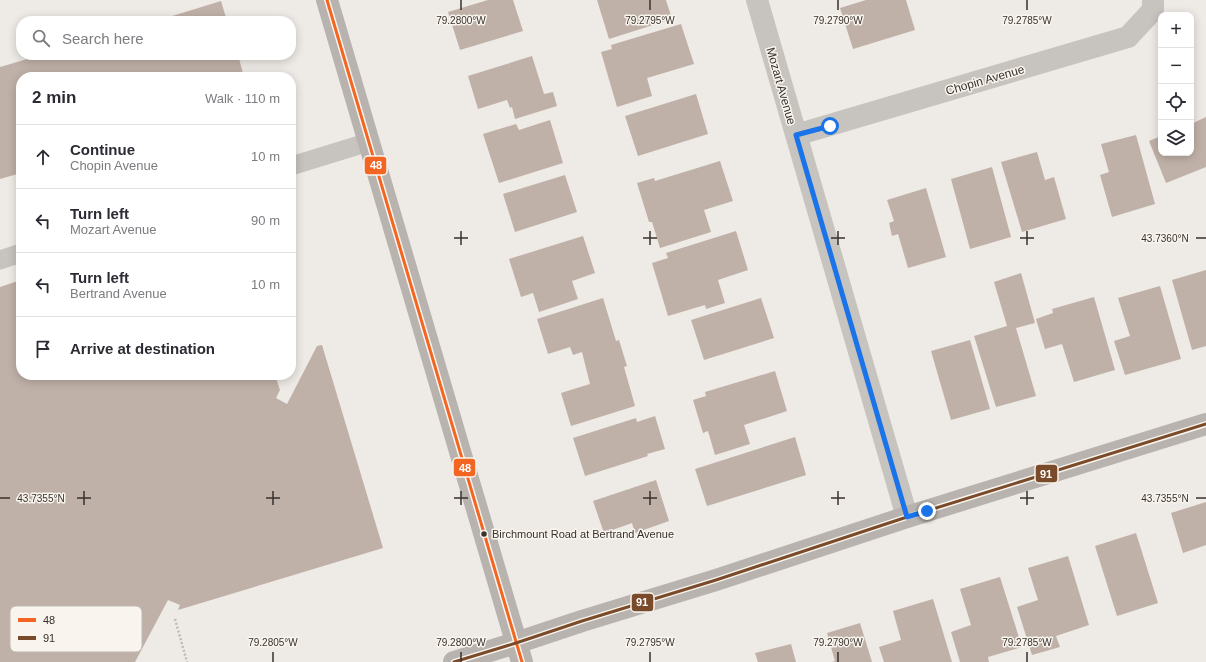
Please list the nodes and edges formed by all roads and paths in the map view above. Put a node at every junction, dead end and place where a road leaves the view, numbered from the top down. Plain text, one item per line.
1 (327, 0) edge
2 (757, 0) edge
3 (1153, 0) edge
4 (796, 135) junction
5 (369, 142) junction
6 (296, 164) edge
7 (16, 255) edge
8 (0, 260) edge
9 (1206, 424) edge
10 (907, 517) junction
11 (174, 619) dead end
12 (519, 652) edge
13 (187, 662) edge
14 (454, 662) edge

1 - 5 street
2 - 4 street, Mozart Avenue
3 - 4 street, Chopin Avenue
4 - 10 street, Mozart Avenue
5 - 6 lane
5 - 12 street
7 - 8 lane
9 - 10 street
10 - 12 street
11 - 13 path
12 - 14 street

